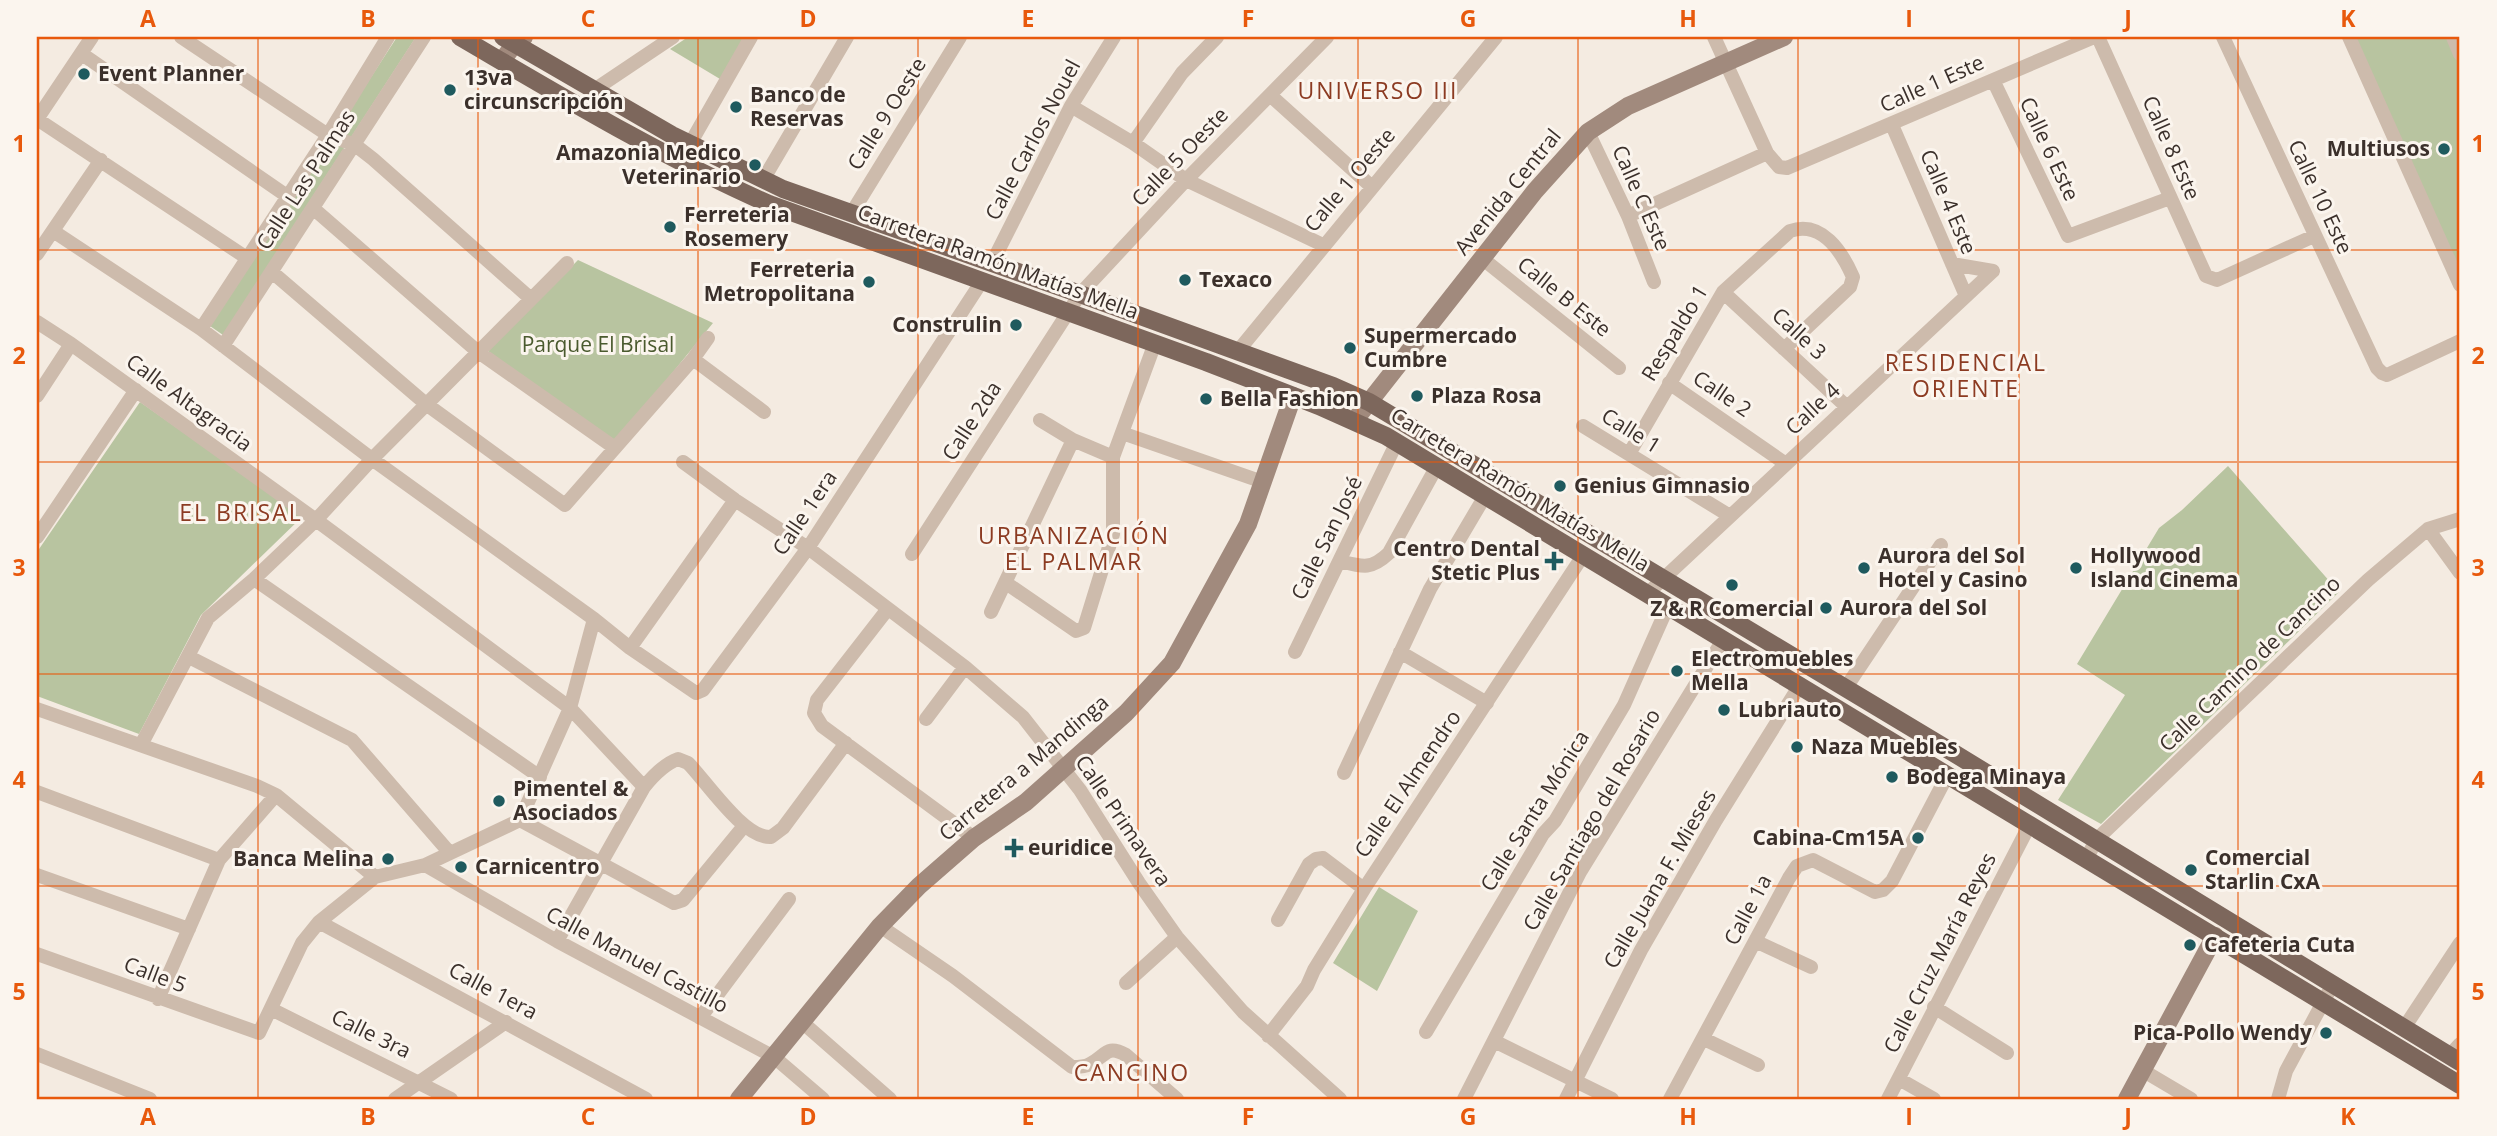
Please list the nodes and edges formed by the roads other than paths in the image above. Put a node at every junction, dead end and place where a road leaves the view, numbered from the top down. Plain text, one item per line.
1 (92, 37) edge
2 (181, 37) edge
3 (388, 37) edge
4 (424, 37) edge
5 (460, 37) edge
6 (673, 37) edge
7 (751, 37) edge
8 (847, 37) edge
9 (960, 37) edge
10 (1114, 37) edge
11 (1217, 37) edge
12 (1327, 37) edge
13 (1496, 37) edge
14 (1714, 37) edge
15 (1784, 37) edge
16 (2096, 37) edge
17 (2223, 37) edge
18 (2349, 37) edge
19 (2453, 37) edge
20 (514, 39) edge
21 (82, 54) junction
22 (2460, 54) edge
23 (502, 61) junction
24 (1726, 63) junction
25 (1993, 80) junction
26 (594, 90) junction
27 (1270, 95) junction
28 (1072, 106) junction
29 (37, 119) edge
30 (1892, 125) junction
31 (1588, 132) junction
32 (328, 135) junction
33 (1133, 143) junction
34 (690, 144) junction
35 (355, 145) junction
36 (1767, 153) junction
37 (102, 160) junction
38 (763, 180) junction
39 (1186, 180) junction
40 (1372, 187) junction
41 (287, 197) junction
42 (2170, 198) junction
43 (314, 209) junction
44 (851, 214) junction
45 (1628, 216) junction
46 (53, 231) junction
47 (2314, 236) junction
48 (1323, 245) junction
49 (37, 254) edge
50 (247, 258) junction
51 (1483, 258) junction
52 (567, 263) dead end
53 (992, 263) junction
54 (1952, 264) junction
55 (272, 272) junction
56 (982, 281) junction
57 (1654, 282) dead end
58 (2460, 285) edge
59 (1723, 292) junction
60 (1080, 293) junction
61 (1966, 296) junction
62 (530, 298) junction
63 (1068, 312) junction
64 (37, 322) edge
65 (201, 330) junction
66 (708, 338) dead end
67 (2460, 341) edge
68 (1155, 343) junction
69 (72, 344) junction
70 (223, 346) junction
71 (1784, 349) junction
72 (477, 351) junction
73 (1238, 351) junction
74 (693, 359) junction
75 (1619, 368) dead end
76 (1668, 383) junction
77 (136, 390) junction
78 (37, 396) edge
79 (1293, 396) junction
80 (1369, 402) junction
81 (426, 404) junction
82 (1847, 407) junction
83 (764, 412) dead end
84 (1040, 420) dead end
85 (1355, 420) junction
86 (1583, 426) dead end
87 (1122, 433) junction
88 (1073, 440) junction
89 (1397, 442) junction
90 (615, 449) junction
91 (1629, 454) junction
92 (1113, 457) junction
93 (372, 459) junction
94 (683, 462) dead end
95 (1786, 464) junction
96 (1437, 466) junction
97 (1263, 482) junction
98 (1485, 496) junction
99 (735, 500) junction
100 (1730, 516) junction
101 (2460, 519) edge
102 (316, 520) junction
103 (2428, 529) junction
104 (37, 537) edge
105 (1941, 545) dead end
106 (808, 548) junction
107 (912, 554) dead end
108 (1584, 554) junction
109 (1340, 561) junction
110 (2460, 573) edge
111 (254, 579) junction
112 (1663, 579) junction
113 (1006, 583) junction
114 (1648, 593) junction
115 (1668, 606) junction
116 (887, 610) junction
117 (991, 612) dead end
118 (594, 619) junction
119 (1723, 640) junction
120 (630, 648) junction
121 (1295, 652) dead end
122 (1399, 652) junction
123 (188, 657) junction
124 (965, 667) junction
125 (1800, 685) junction
126 (1845, 689) junction
127 (1487, 703) junction
128 (570, 708) junction
129 (37, 709) edge
130 (926, 719) dead end
131 (846, 743) junction
132 (141, 745) junction
133 (1064, 768) junction
134 (1344, 773) dead end
135 (1947, 776) junction
136 (540, 778) junction
137 (644, 787) junction
138 (37, 792) edge
139 (276, 795) junction
140 (520, 820) junction
141 (744, 826) junction
142 (2029, 826) junction
143 (974, 838) junction
144 (2096, 840) junction
145 (449, 852) junction
146 (219, 860) junction
147 (2086, 860) junction
148 (600, 864) junction
149 (425, 865) junction
150 (37, 876) edge
151 (375, 877) junction
152 (1364, 889) junction
153 (789, 899) dead end
154 (1278, 919) dead end
155 (320, 922) junction
156 (880, 926) junction
157 (189, 929) junction
158 (2215, 936) junction
159 (1177, 937) junction
160 (556, 941) junction
161 (1755, 941) junction
162 (2460, 943) edge
163 (37, 954) edge
164 (1811, 967) dead end
165 (1126, 983) dead end
166 (2333, 986) junction
167 (158, 999) junction
168 (2323, 1002) junction
169 (1934, 1007) junction
170 (271, 1009) junction
171 (700, 1018) junction
172 (506, 1022) junction
173 (802, 1022) junction
174 (2404, 1028) junction
175 (1426, 1032) dead end
176 (1268, 1036) junction
177 (1704, 1038) junction
178 (1494, 1041) junction
179 (2007, 1053) dead end
180 (37, 1054) edge
181 (2457, 1054) edge
182 (774, 1057) junction
183 (1758, 1065) dead end
184 (2141, 1070) junction
185 (1899, 1079) junction
186 (1575, 1080) junction
187 (420, 1082) junction
188 (2460, 1085) edge
189 (639, 1098) edge
190 (150, 1099) edge
191 (395, 1099) edge
192 (451, 1099) edge
193 (739, 1099) edge
194 (823, 1099) edge
195 (890, 1099) edge
196 (1177, 1099) edge
197 (1340, 1099) edge
198 (1464, 1099) edge
199 (1566, 1099) edge
200 (1612, 1099) edge
201 (1670, 1099) edge
202 (1888, 1099) edge
203 (1934, 1099) edge
204 (2127, 1099) edge
205 (2191, 1099) edge
206 (2278, 1099) edge

1 - 21 street
2 - 32 street
3 - 32 street, Calle Las Palmas
4 - 35 street, Calle Las Palmas
5 - 23 main road, Carretera Ramón Matías Mella
6 - 26 street
7 - 34 street
8 - 38 street
9 - 44 street, Calle 9 Oeste
10 - 28 street, Calle Carlos Nouel
11 - 33 street
12 - 27 street, Calle 5 Oeste
13 - 40 street, Calle 1 Oeste
14 - 24 street
15 - 24 street, Avenida Central
16 - 25 street, Calle 1 Este
16 - 42 street, Calle 8 Este
17 - 47 street, Calle 10 Este
18 - 58 street
19 - 22 street
20 - 23 street
20 - 26 main road, Carretera Ramón Matías Mella
21 - 29 street
21 - 41 street
23 - 56 main road, Carretera Ramón Matías Mella
24 - 31 street, Avenida Central
24 - 36 street
25 - 30 street, Calle 1 Este
25 - 42 street, Calle 6 Este
26 - 34 main road, Carretera Ramón Matías Mella
27 - 39 street, Calle 5 Oeste
27 - 40 street
28 - 33 street
28 - 53 street, Calle Carlos Nouel
29 - 37 street
30 - 36 street, Calle 1 Este
30 - 54 street, Calle 4 Este
31 - 45 street, Calle C Este
31 - 51 street, Avenida Central
32 - 35 street
32 - 41 street, Calle Las Palmas
33 - 39 street
34 - 38 main road, Carretera Ramón Matías Mella
35 - 43 street, Calle Las Palmas
35 - 62 street
36 - 45 street
37 - 46 street
37 - 50 street
38 - 44 main road, Carretera Ramón Matías Mella
39 - 48 street
39 - 60 street, Calle 5 Oeste
40 - 48 street, Calle 1 Oeste
41 - 50 street, Calle Las Palmas
42 - 47 street, Calle 8 Este
43 - 55 street, Calle Las Palmas
43 - 72 street
44 - 53 main road, Carretera Ramón Matías Mella
45 - 57 street, Calle C Este
46 - 49 street
46 - 65 street
47 - 67 street, Calle 10 Este
48 - 73 street, Calle 1 Oeste
50 - 65 street, Calle Las Palmas
51 - 75 street, Calle B Este
51 - 80 street, Avenida Central
52 - 62 street
53 - 60 main road, Carretera Ramón Matías Mella
54 - 61 street, Calle 4 Este
54 - 61 street, Calle 4
55 - 70 street, Calle Las Palmas
55 - 81 street
56 - 63 main road, Carretera Ramón Matías Mella
56 - 106 street, Calle 1era
59 - 71 street, Calle 3
59 - 71 street, Respaldo 1
59 - 76 street, Respaldo 1
60 - 63 street, Calle 5 Oeste
60 - 73 main road, Carretera Ramón Matías Mella
61 - 82 street, Calle 4
62 - 72 street
63 - 68 main road, Carretera Ramón Matías Mella
63 - 107 street, Calle 2da
64 - 69 street, Calle Altagracia
65 - 70 street
66 - 74 street
68 - 79 main road, Carretera Ramón Matías Mella
68 - 87 street
69 - 77 street, Calle Altagracia
69 - 78 street
70 - 93 street
71 - 82 street, Calle 3
72 - 81 street
72 - 90 street
73 - 80 main road, Carretera Ramón Matías Mella
74 - 83 street
74 - 90 street
76 - 91 street, Respaldo 1
76 - 95 street, Calle 2
77 - 102 street, Calle Altagracia
77 - 104 street
79 - 85 main road, Carretera Ramón Matías Mella
79 - 97 street, Carretera a Mandinga
80 - 85 street, Avenida Central
80 - 112 main road, Carretera Ramón Matías Mella
81 - 90 street
81 - 93 street
82 - 95 street, Calle 4
84 - 88 street
85 - 89 main road, Carretera Ramón Matías Mella
86 - 91 street, Calle 1
87 - 92 street
87 - 97 street
88 - 92 street
88 - 113 street
89 - 96 main road, Carretera Ramón Matías Mella
89 - 109 street, Calle San José
91 - 100 street, Calle 1
92 - 113 street
93 - 102 street
93 - 118 street
94 - 99 street, Calle Primavera
95 - 100 street, Calle 4
96 - 98 main road, Carretera Ramón Matías Mella
96 - 109 street
97 - 133 street, Carretera a Mandinga
98 - 108 main road, Carretera Ramón Matías Mella
98 - 122 street
99 - 106 street, Calle Primavera
99 - 120 street
100 - 112 street, Calle 4
101 - 103 street, Calle Camino de Cancino
102 - 111 street
102 - 128 street, Calle Altagracia
103 - 110 street
103 - 144 street, Calle Camino de Cancino
105 - 126 street
106 - 116 street, Calle Primavera
106 - 120 street, Calle 1era
108 - 114 main road, Carretera Ramón Matías Mella
108 - 127 street, Calle El Almendro
109 - 121 street, Calle San José
111 - 123 street
111 - 136 street
112 - 114 street, Calle 4
112 - 126 main road, Carretera Ramón Matías Mella
113 - 117 street
114 - 115 main road, Carretera Ramón Matías Mella
115 - 119 main road, Carretera Ramón Matías Mella
115 - 175 street, Calle Santa Mónica
116 - 124 street, Calle Primavera
116 - 131 street
118 - 120 street
118 - 128 street
119 - 125 main road, Carretera Ramón Matías Mella
119 - 178 street, Calle Santiago del Rosario
122 - 127 street
122 - 134 street
123 - 132 street
123 - 145 street
124 - 130 street
124 - 133 street, Calle Primavera
125 - 135 main road, Carretera Ramón Matías Mella
125 - 186 street, Calle Juana F. Mieses
126 - 144 main road, Carretera Ramón Matías Mella
127 - 152 street, Calle El Almendro
128 - 136 street
128 - 137 street, Calle Altagracia
129 - 132 street
131 - 141 street
131 - 143 street
132 - 139 street
133 - 143 street, Carretera a Mandinga
133 - 159 street, Calle Primavera
135 - 142 main road, Carretera Ramón Matías Mella
135 - 161 street, Calle 1a
136 - 140 street
137 - 141 street
137 - 148 street
138 - 146 street
139 - 146 street
139 - 151 street
140 - 145 street
140 - 148 street
141 - 148 street
142 - 147 main road, Carretera Ramón Matías Mella
142 - 169 street, Calle Cruz María Reyes
143 - 156 street, Carretera a Mandinga
144 - 147 street, Calle Camino de Cancino
144 - 166 main road, Carretera Ramón Matías Mella
145 - 149 street
146 - 157 street
147 - 158 main road, Carretera Ramón Matías Mella
148 - 160 street
149 - 151 street
149 - 160 street, Calle Manuel Castillo
150 - 157 street
151 - 155 street
152 - 154 street
152 - 176 street, Calle El Almendro
153 - 171 street
155 - 170 street
155 - 172 street, Calle 1era
156 - 173 street, Carretera a Mandinga
156 - 196 street
157 - 167 street
158 - 168 main road, Carretera Ramón Matías Mella
158 - 184 street
159 - 165 street
159 - 176 street, Calle Primavera
160 - 171 street, Calle Manuel Castillo
161 - 164 street
161 - 177 street, Calle 1a
162 - 174 street
163 - 167 street, Calle 5
166 - 168 street
166 - 174 main road, Carretera Ramón Matías Mella
167 - 170 street, Calle 5
168 - 188 main road, Carretera Ramón Matías Mella
168 - 206 street
169 - 179 street
169 - 185 street, Calle Cruz María Reyes
170 - 187 street, Calle 3ra
171 - 182 street, Calle Manuel Castillo
172 - 187 street
172 - 189 street, Calle 1era
173 - 182 street, Carretera a Mandinga
173 - 195 street
174 - 181 main road, Carretera Ramón Matías Mella
176 - 197 street, Calle Primavera
177 - 183 street
177 - 201 street, Calle 1a
178 - 186 street
178 - 198 street, Calle Santiago del Rosario
180 - 190 street
182 - 193 street, Carretera a Mandinga
182 - 194 street, Calle Manuel Castillo
184 - 204 street
184 - 205 street
185 - 202 street, Calle Cruz María Reyes
185 - 203 street
186 - 199 street, Calle Juana F. Mieses
186 - 200 street
187 - 191 street
187 - 192 street, Calle 3ra

